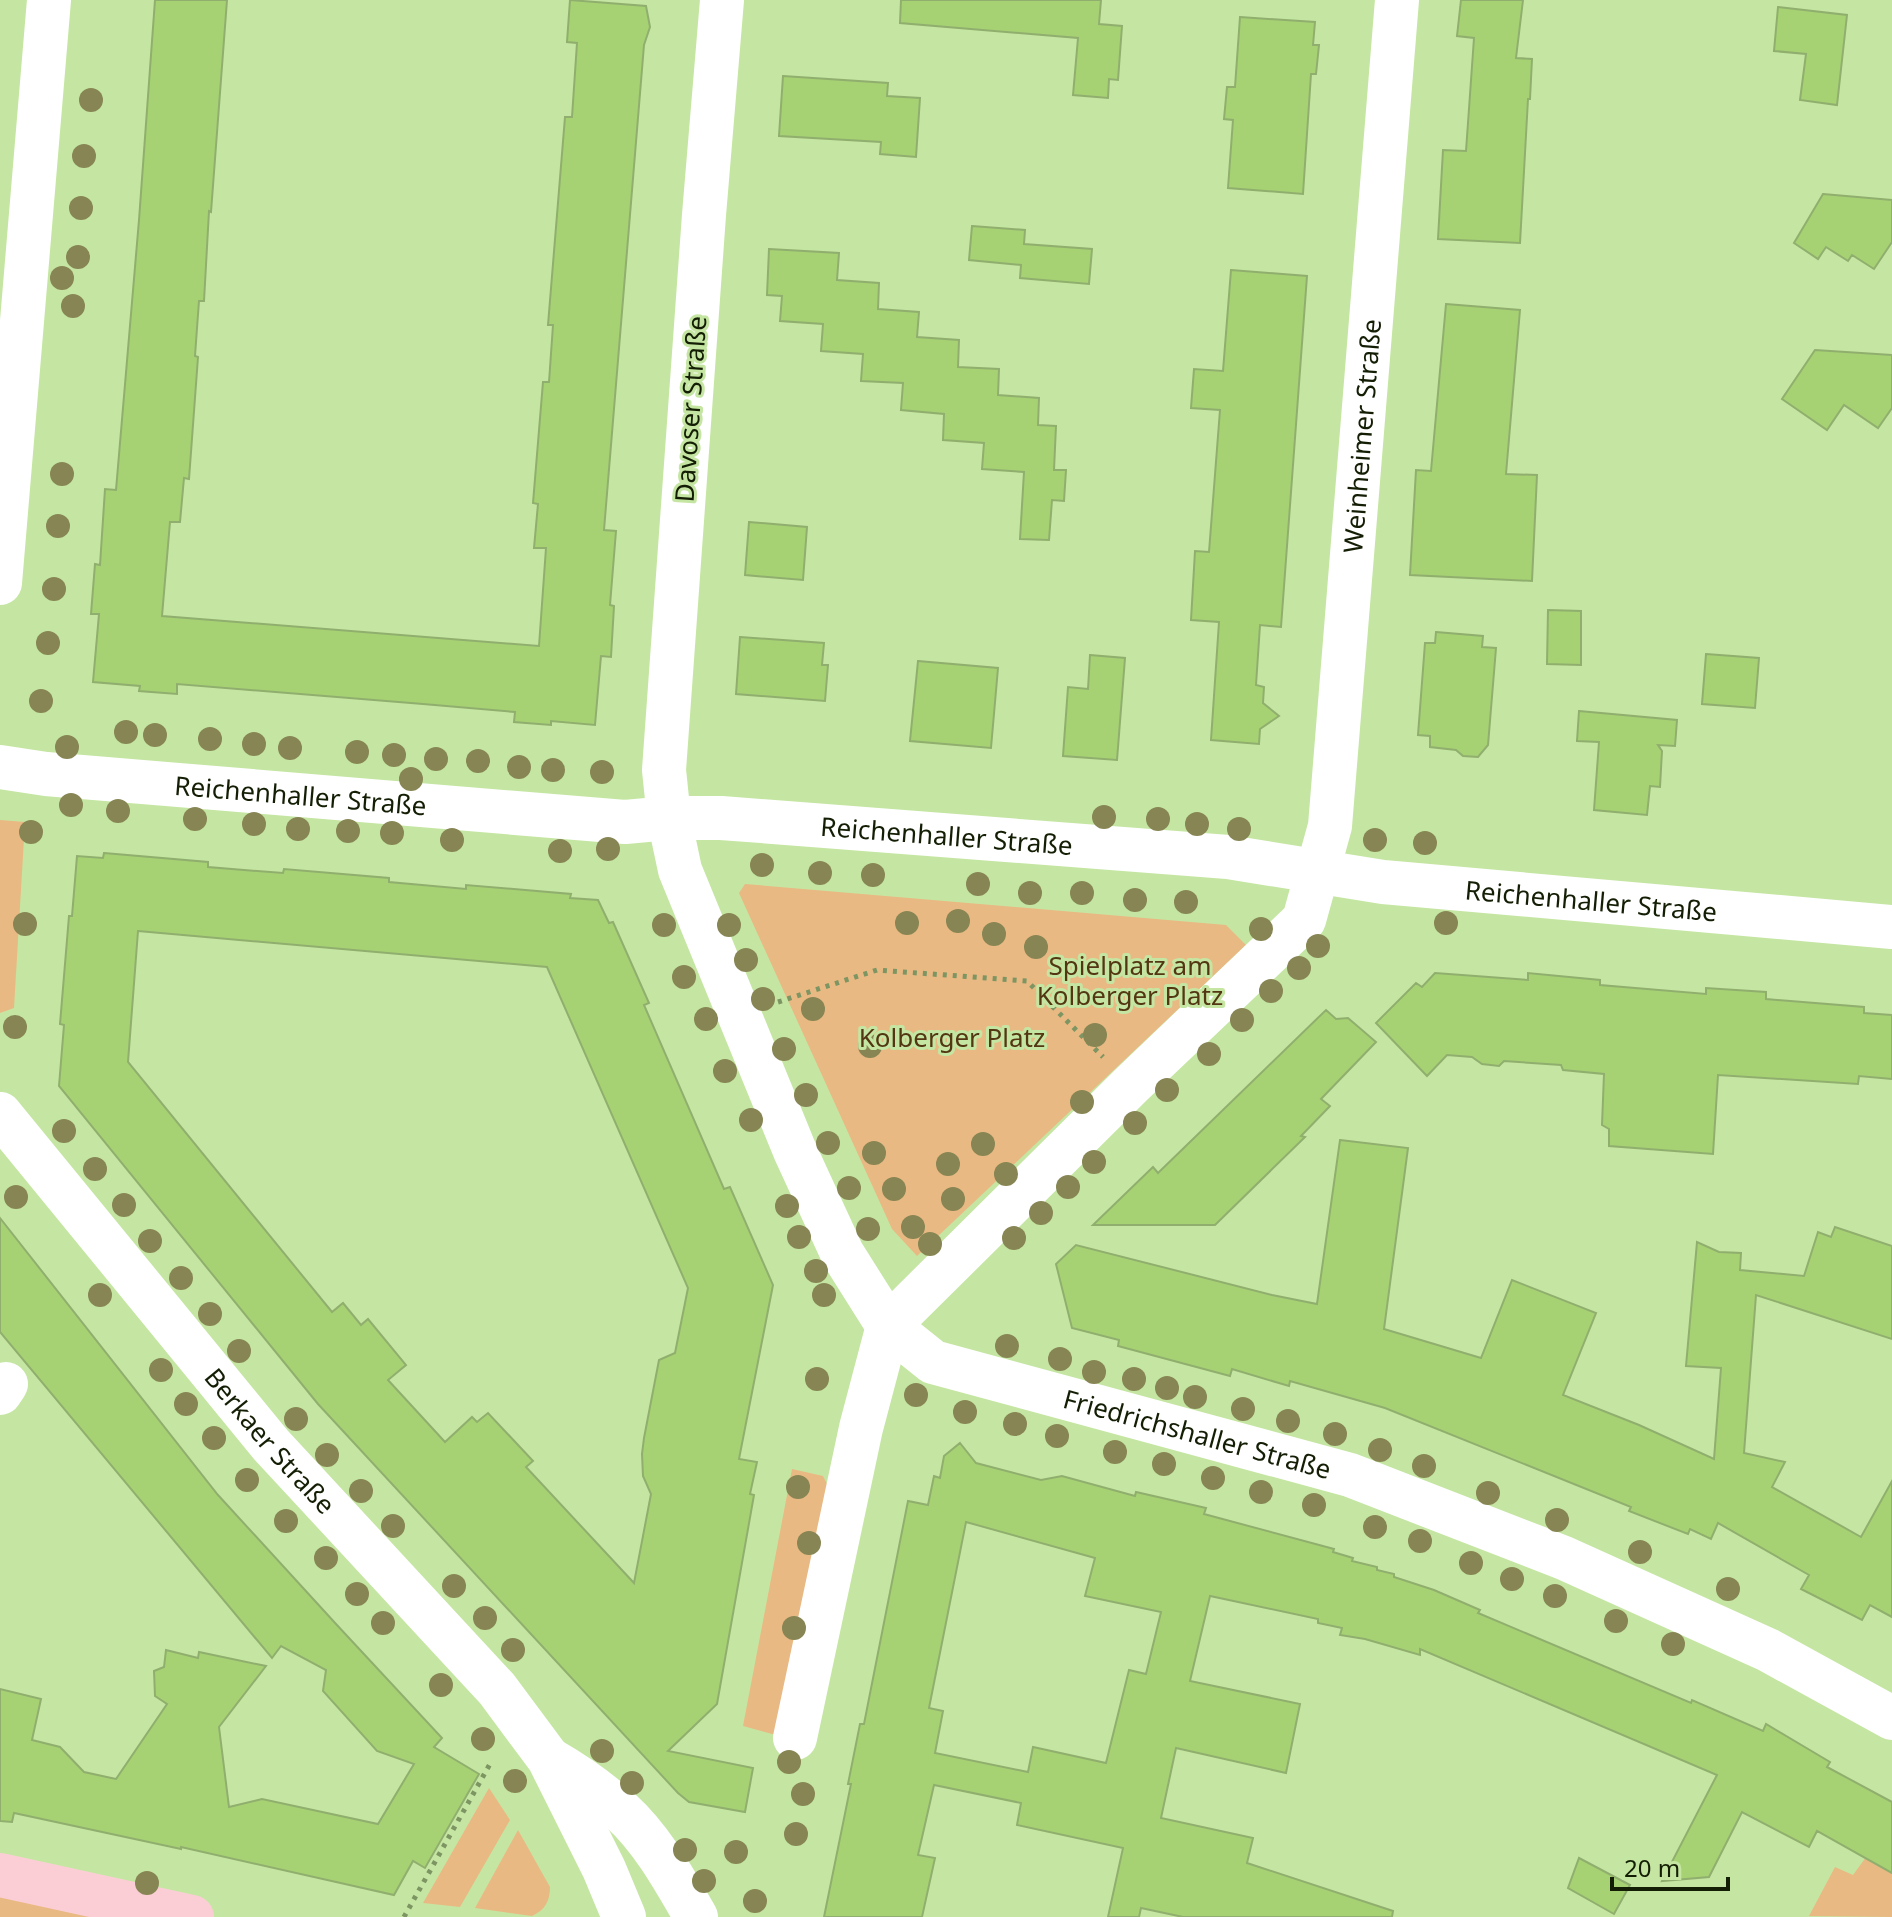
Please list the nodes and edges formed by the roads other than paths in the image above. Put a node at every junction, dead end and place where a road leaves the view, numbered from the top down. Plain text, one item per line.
1 (49, 0) edge
2 (722, 0) edge
3 (1397, 0) edge
4 (0, 572) edge
5 (0, 767) edge
6 (669, 818) junction
7 (1317, 870) junction
8 (1892, 927) edge
9 (0, 1114) edge
10 (888, 1326) junction
11 (1892, 1718) edge
12 (795, 1738) dead end
13 (549, 1759) junction
14 (0, 1875) edge
15 (192, 1917) edge
16 (624, 1917) edge
17 (696, 1917) edge

1 - 4 street
2 - 6 street, Davoser Straße
3 - 7 street, Weinheimer Straße
5 - 6 street, Reichenhaller Straße
6 - 7 street, Reichenhaller Straße
6 - 10 street
7 - 8 street, Reichenhaller Straße
7 - 10 street
9 - 13 street, Berkaer Straße
10 - 11 street, Friedrichshaller Straße
10 - 12 street
13 - 16 street, Berkaer Straße
13 - 17 street, Berkaer Straße
14 - 15 main road

